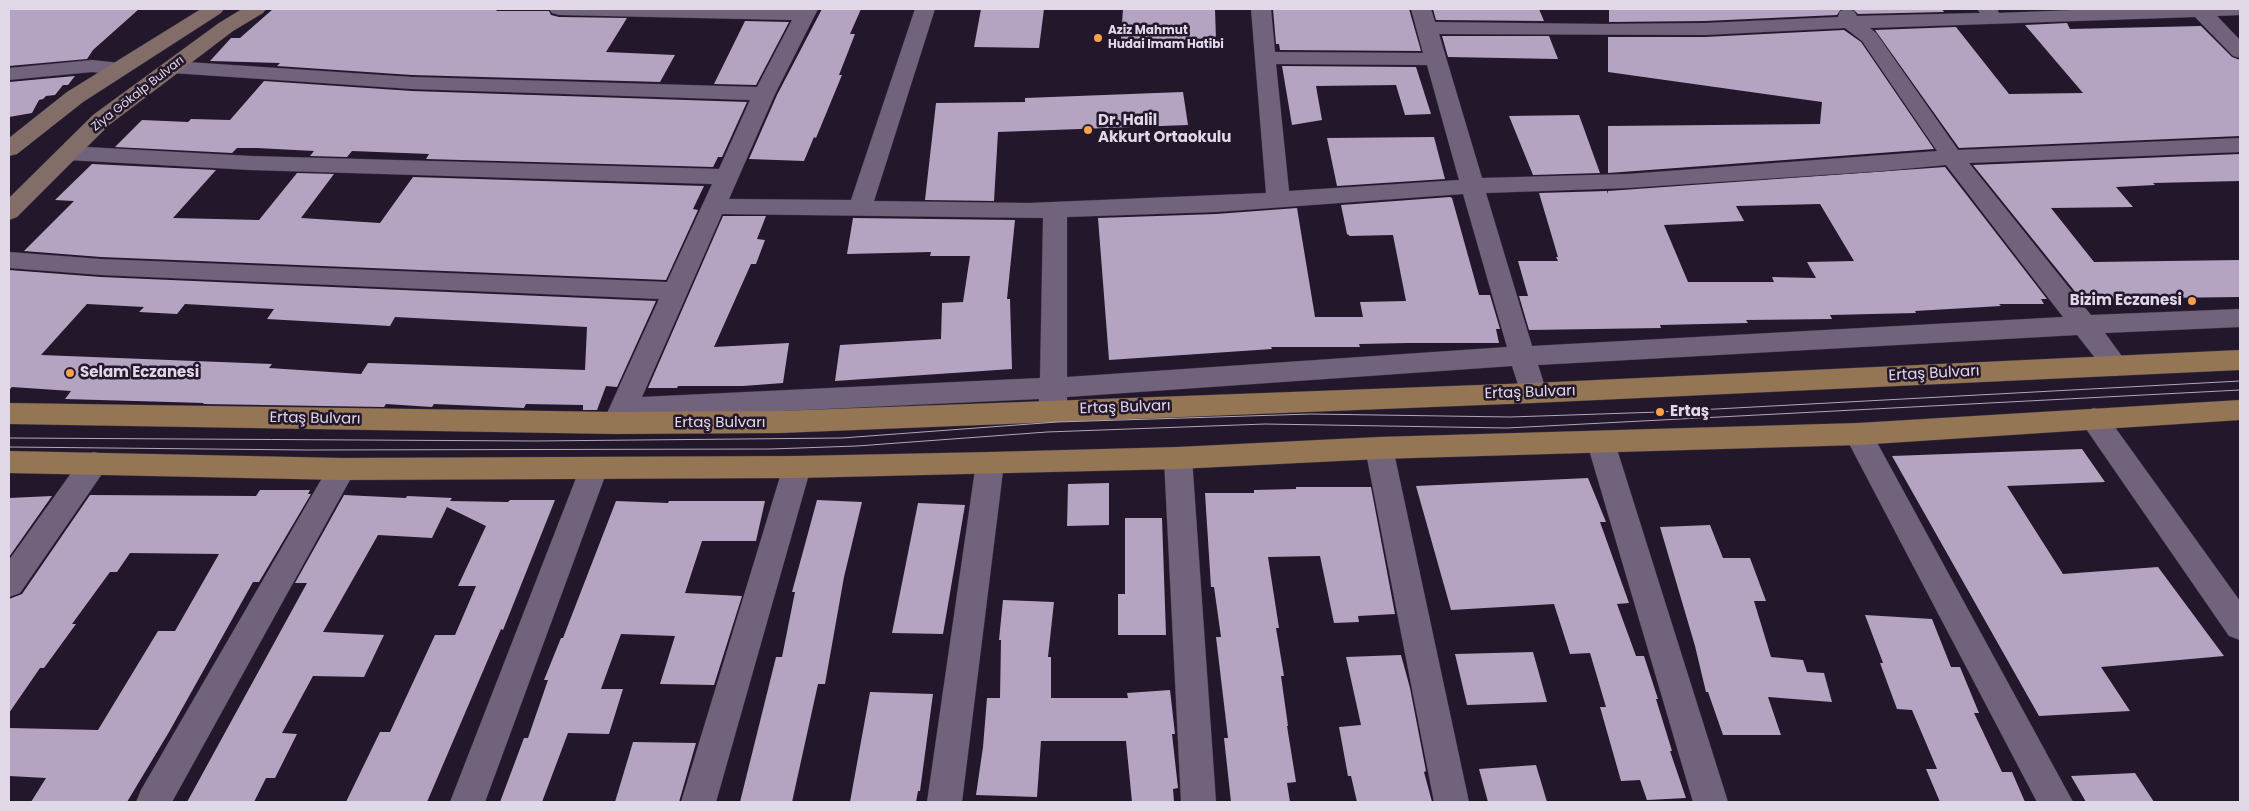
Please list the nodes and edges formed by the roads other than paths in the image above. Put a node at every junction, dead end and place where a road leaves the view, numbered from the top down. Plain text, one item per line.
1 (214, 9) edge
2 (256, 9) edge
3 (560, 9) edge
4 (925, 9) edge
5 (1260, 9) edge
6 (1700, 9) edge
7 (2240, 9) edge
8 (2200, 10) edge
9 (807, 11) edge
10 (1990, 14) edge
11 (1847, 15) edge
12 (1424, 18) edge
13 (1705, 29) junction
14 (2240, 52) edge
15 (1265, 58) junction
16 (1436, 60) junction
17 (172, 67) junction
18 (120, 69) junction
19 (9, 74) edge
20 (764, 94) junction
21 (2240, 146) edge
22 (9, 148) edge
23 (68, 153) junction
24 (1952, 157) junction
25 (727, 177) junction
26 (1473, 186) junction
27 (1278, 200) junction
28 (713, 206) junction
29 (860, 208) junction
30 (1055, 210) junction
31 (9, 212) edge
32 (9, 260) edge
33 (676, 291) junction
34 (2240, 318) edge
35 (2084, 325) junction
36 (1522, 356) junction
37 (2240, 360) edge
38 (2116, 366) junction
39 (1533, 393) junction
40 (1053, 399) junction
41 (2240, 410) edge
42 (9, 414) edge
43 (619, 416) junction
44 (2094, 418) junction
45 (1858, 434) junction
46 (1600, 443) junction
47 (1379, 448) junction
48 (1178, 458) junction
49 (9, 462) edge
50 (94, 463) junction
51 (990, 463) junction
52 (796, 467) junction
53 (594, 468) junction
54 (342, 469) junction
55 (9, 584) edge
56 (2240, 626) edge
57 (153, 802) edge
58 (467, 802) edge
59 (698, 802) edge
60 (944, 802) edge
61 (1199, 802) edge
62 (1452, 802) edge
63 (1711, 802) edge
64 (2056, 802) edge

1 - 18 main road, Ziya Gökalp Bulvarı
2 - 17 main road, Ziya Gökalp Bulvarı
3 - 9 street
4 - 29 street
5 - 15 street
6 - 13 street
7 - 8 street
8 - 10 street
8 - 14 street
9 - 20 street
10 - 11 street
11 - 13 street
11 - 24 street
12 - 13 street
12 - 16 street
15 - 16 street
15 - 27 street
16 - 26 street
17 - 20 street
17 - 23 main road, Ziya Gökalp Bulvarı
18 - 19 street
18 - 22 main road, Ziya Gökalp Bulvarı
20 - 25 street
21 - 24 street
23 - 25 street
23 - 31 main road, Ziya Gökalp Bulvarı
24 - 26 street
24 - 35 street
25 - 28 street
26 - 27 street
26 - 36 street
27 - 30 street
28 - 29 street
28 - 33 street
29 - 30 street
30 - 40 street
32 - 33 street
33 - 43 street
34 - 35 street
35 - 36 street
35 - 38 street
36 - 39 street
36 - 40 street
37 - 38 main road, Ertaş Bulvarı
38 - 39 main road, Ertaş Bulvarı
39 - 40 main road, Ertaş Bulvarı
40 - 43 main road, Ertaş Bulvarı
41 - 44 main road
42 - 43 main road, Ertaş Bulvarı
44 - 45 main road
44 - 56 street
45 - 46 main road
45 - 64 street
46 - 47 main road
46 - 63 street
47 - 48 main road
47 - 62 street
48 - 51 main road
48 - 61 street
49 - 50 main road
50 - 54 main road
50 - 55 street
51 - 52 main road
51 - 60 street
52 - 53 main road
52 - 59 street
53 - 54 main road
53 - 58 street
54 - 57 street

